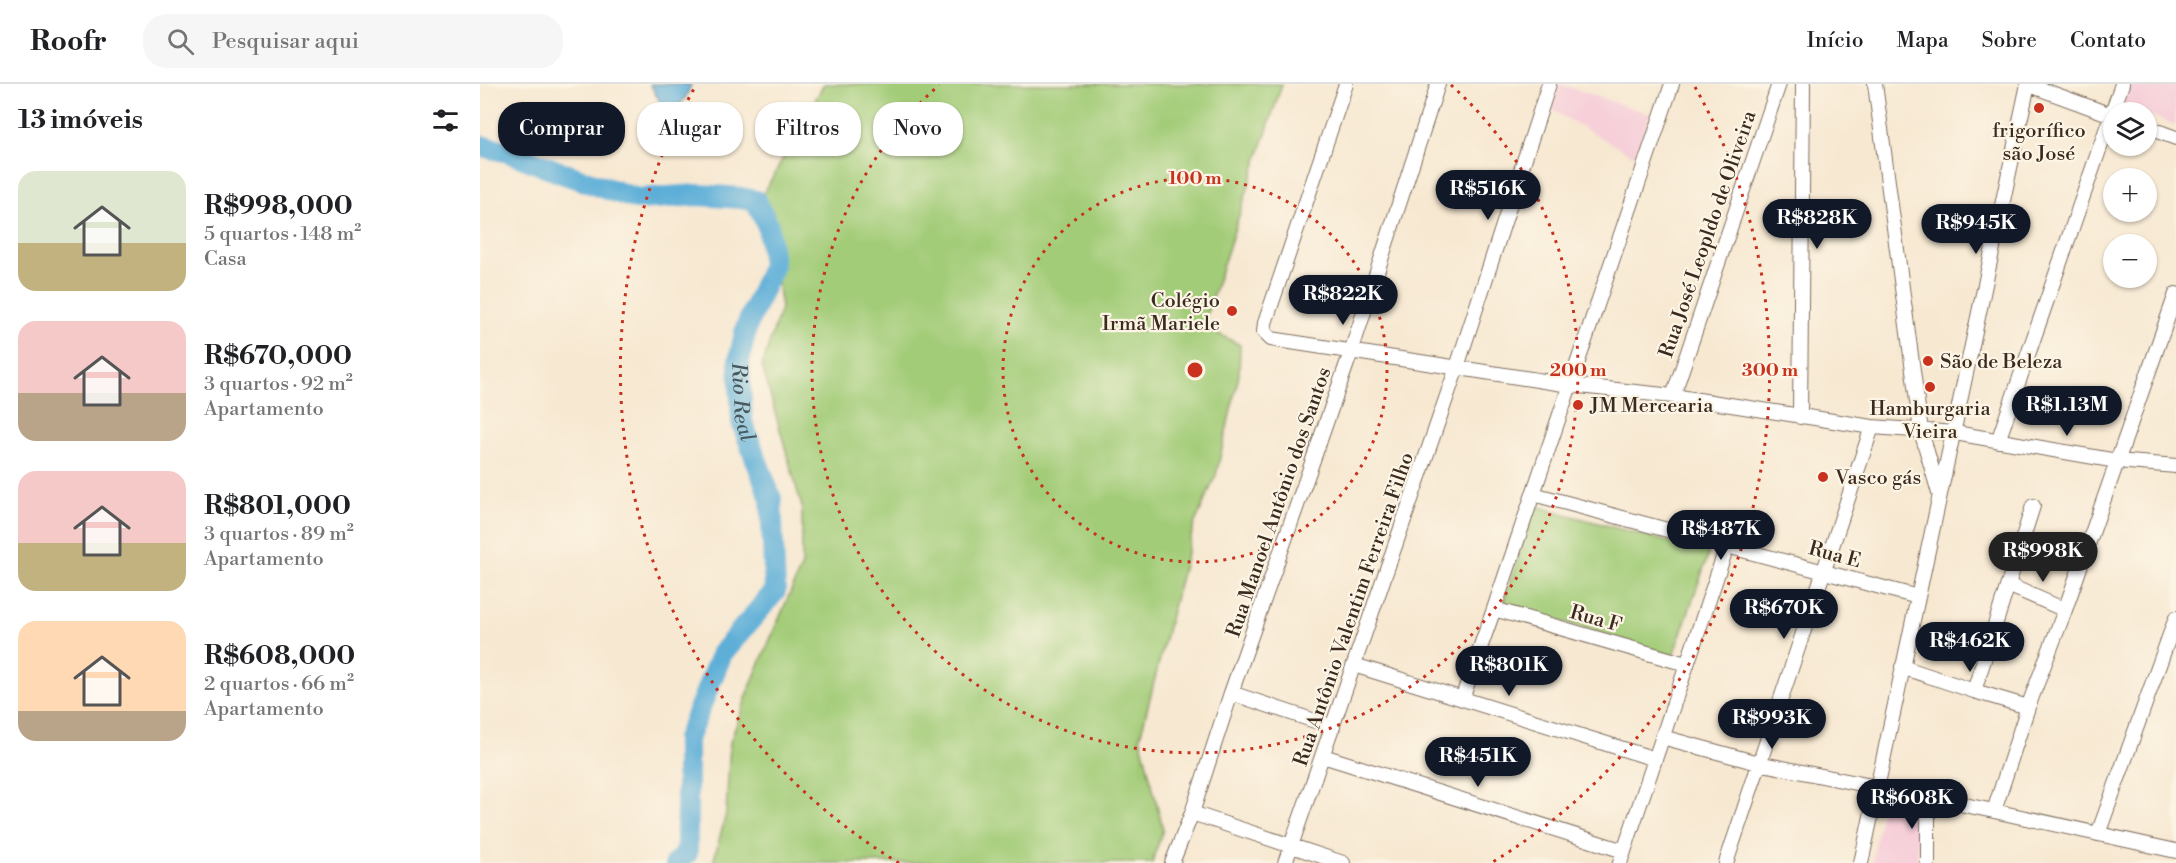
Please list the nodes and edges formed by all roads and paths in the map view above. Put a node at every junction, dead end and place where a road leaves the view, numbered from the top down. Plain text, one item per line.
1 (1346, 84) edge
2 (1438, 84) edge
3 (1549, 84) edge
4 (1672, 84) edge
5 (1779, 84) edge
6 (1803, 84) edge
7 (1875, 84) edge
8 (2028, 84) edge
9 (2122, 84) edge
10 (2117, 102) edge
11 (2103, 112) edge
12 (2157, 132) edge
13 (2176, 138) edge
14 (2103, 144) edge
15 (2176, 294) edge
16 (1351, 352) junction
17 (1457, 367) junction
18 (1570, 385) junction
19 (1672, 396) junction
20 (1800, 417) junction
21 (1872, 427) junction
22 (1920, 431) junction
23 (1955, 433) junction
24 (1998, 441) junction
25 (2117, 462) junction
26 (2176, 466) edge
27 (1533, 494) junction
28 (1940, 494) junction
29 (2033, 506) dead end
30 (1727, 546) junction
31 (1824, 570) junction
32 (2008, 585) junction
33 (1918, 597) junction
34 (1494, 609) junction
35 (2065, 610) junction
36 (2176, 618) edge
37 (1686, 664) junction
38 (1354, 665) junction
39 (1902, 667) junction
40 (1974, 691) junction
41 (1231, 693) junction
42 (1462, 699) junction
43 (2028, 707) junction
44 (1333, 727) junction
45 (1662, 737) junction
46 (1323, 756) junction
47 (1655, 759) junction
48 (1758, 763) junction
49 (1876, 788) junction
50 (1928, 797) junction
51 (1994, 811) junction
52 (1192, 813) junction
53 (2098, 834) junction
54 (1291, 846) junction
55 (2176, 851) edge
56 (1622, 857) edge
57 (1172, 863) edge
58 (1285, 863) edge
59 (1344, 863) edge
60 (1726, 863) edge
61 (1861, 863) edge
62 (1928, 863) edge

1 - 16 street
2 - 16 street, Rua Manoel Antônio dos Santos
3 - 17 street, Rua Antônio Valentim Ferreira Filho
4 - 18 street
5 - 19 street, Rua José Leopldo de Oliveira
6 - 20 street
7 - 22 street
8 - 11 street
8 - 23 street
9 - 10 street
12 - 13 street
14 - 24 street
15 - 25 street
16 - 17 street
16 - 41 street, Rua Manoel Antônio dos Santos
17 - 18 street
17 - 38 street, Rua Antônio Valentim Ferreira Filho
18 - 19 street
18 - 27 street
19 - 20 street
20 - 21 street
21 - 22 street
21 - 31 street
22 - 23 street
22 - 28 street
23 - 24 street
23 - 28 street
24 - 25 street
25 - 26 street
25 - 35 street
27 - 30 street, Rua E
27 - 34 street
28 - 33 street
29 - 32 street
30 - 31 street, Rua E
30 - 37 street
31 - 33 street, Rua E
31 - 48 street
32 - 35 street
32 - 40 street
33 - 39 street
34 - 37 street, Rua F
34 - 42 street
35 - 43 street
36 - 53 street
37 - 45 street
38 - 42 street
38 - 44 street, Rua Antônio Valentim Ferreira Filho
39 - 40 street
39 - 49 street
40 - 43 street
41 - 44 street
41 - 52 street, Rua Manoel Antônio dos Santos
42 - 47 street
43 - 51 street
44 - 46 street, Rua Antônio Valentim Ferreira Filho
45 - 47 street
45 - 48 street
46 - 54 street, Rua Antônio Valentim Ferreira Filho
46 - 56 street
47 - 56 street
48 - 49 street
48 - 60 street
49 - 50 street
49 - 61 street
50 - 51 street
50 - 62 street
51 - 53 street
52 - 54 street
52 - 57 street, Rua Manoel Antônio dos Santos
53 - 55 street
54 - 58 street, Rua Antônio Valentim Ferreira Filho
54 - 59 street

